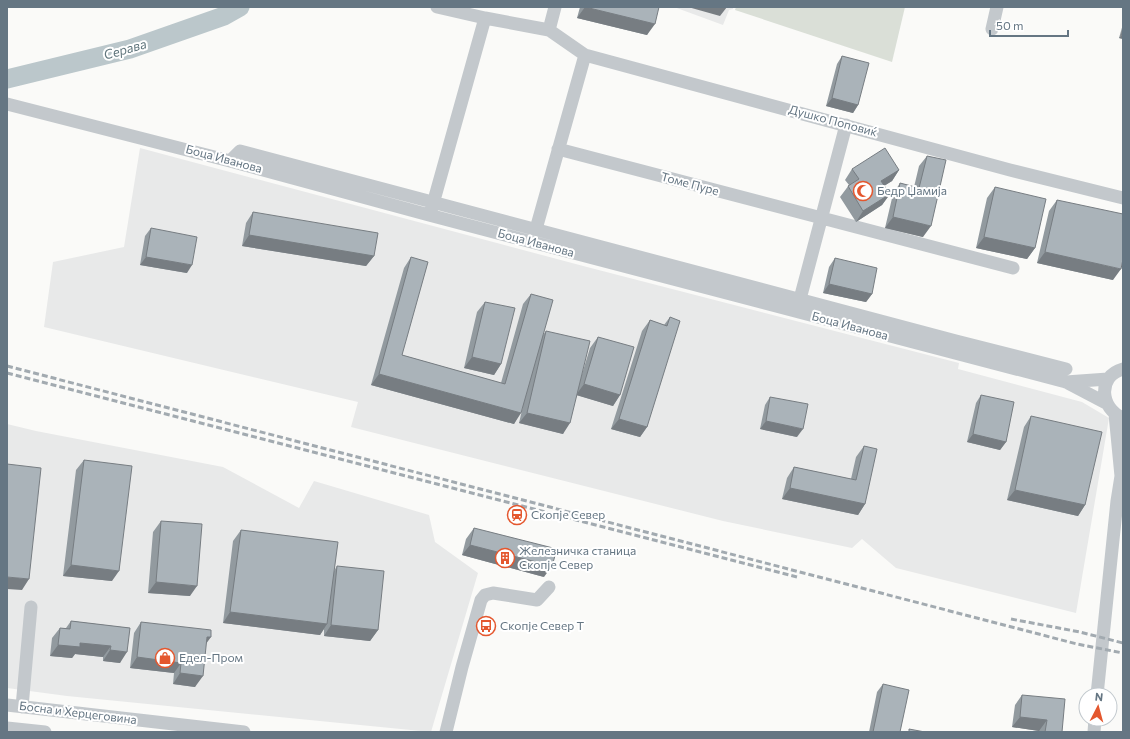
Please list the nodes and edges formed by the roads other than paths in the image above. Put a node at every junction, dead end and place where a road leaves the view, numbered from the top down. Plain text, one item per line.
1 (437, 7) edge
2 (555, 7) edge
3 (997, 7) edge
4 (485, 18) junction
5 (992, 29) dead end
6 (549, 30) junction
7 (585, 55) junction
8 (7, 104) edge
9 (846, 125) junction
10 (558, 148) junction
11 (230, 160) junction
12 (1123, 198) edge
13 (434, 202) junction
14 (429, 215) junction
15 (821, 218) junction
16 (536, 229) junction
17 (1012, 268) dead end
18 (714, 283) junction
19 (800, 299) junction
20 (1122, 366) edge
21 (1066, 375) junction
22 (1108, 379) junction
23 (1106, 403) junction
24 (1119, 416) edge
25 (1122, 472) edge
26 (549, 587) dead end
27 (31, 607) dead end
28 (1098, 687) edge
29 (7, 705) edge
30 (22, 707) junction
31 (7, 728) edge
32 (45, 732) edge
33 (244, 732) edge
34 (446, 732) edge

1 - 4 street
2 - 6 street
3 - 5 street
4 - 6 street
4 - 13 street
6 - 7 street, Душко Поповиќ
7 - 9 street, Душко Поповиќ
7 - 10 street
8 - 11 street, Боца Иванова
9 - 12 street, Душко Поповиќ
9 - 15 street
10 - 15 street, Томе Пуре
10 - 16 street
11 - 13 street
11 - 14 street, Боца Иванова
13 - 14 street
13 - 16 street
14 - 18 street, Боца Иванова
15 - 17 street, Томе Пуре
15 - 19 street
16 - 18 street
18 - 19 street
18 - 21 street, Боца Иванова
19 - 21 street
20 - 22 street
21 - 22 street, Боца Иванова
21 - 23 street, Боца Иванова
22 - 23 street
23 - 24 street
24 - 25 street
25 - 28 street
26 - 34 street
27 - 30 street
29 - 30 street, Босна и Херцеговина
30 - 33 street, Босна и Херцеговина
31 - 32 street, Босна и Херцеговина

